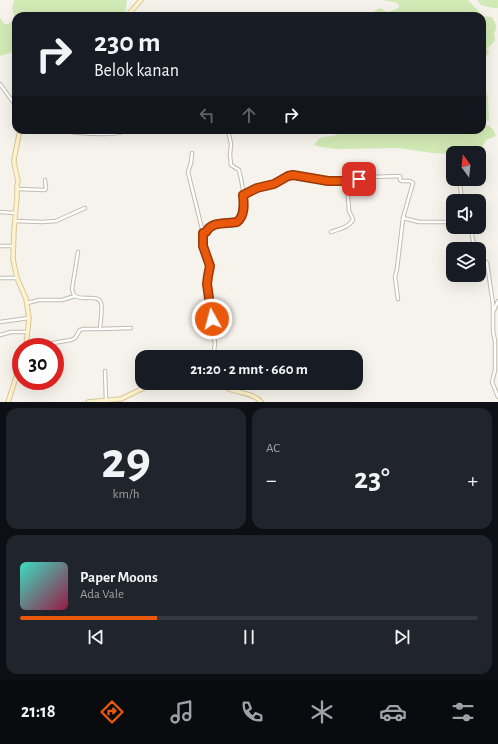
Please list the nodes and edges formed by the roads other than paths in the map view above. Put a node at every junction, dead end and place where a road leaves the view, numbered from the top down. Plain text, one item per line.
1 (141, 0) edge
2 (130, 12) edge
3 (0, 84) edge
4 (12, 100) edge
5 (19, 134) edge
6 (229, 134) edge
7 (192, 153) dead end
8 (45, 180) dead end
9 (347, 181) junction
10 (17, 189) junction
11 (243, 195) junction
12 (85, 208) dead end
13 (0, 212) edge
14 (16, 212) junction
15 (403, 218) junction
16 (15, 221) junction
17 (446, 222) edge
18 (331, 232) dead end
19 (203, 233) junction
20 (0, 246) edge
21 (13, 246) junction
22 (78, 252) dead end
23 (486, 262) edge
24 (0, 278) edge
25 (17, 278) junction
26 (76, 296) junction
27 (398, 299) dead end
28 (498, 301) edge
29 (26, 303) junction
30 (493, 311) junction
31 (29, 318) junction
32 (0, 322) edge
33 (131, 328) dead end
34 (100, 329) junction
35 (28, 332) junction
36 (0, 335) edge
37 (28, 338) edge
38 (64, 341) edge
39 (214, 350) edge
40 (105, 371) dead end
41 (12, 390) edge
42 (139, 390) edge
43 (232, 390) edge
44 (498, 397) edge
45 (106, 401) junction
46 (8, 402) edge
47 (89, 402) edge
48 (261, 402) edge

1 - 2 street
3 - 4 street
5 - 10 street
6 - 11 street
7 - 19 street
8 - 10 street
9 - 11 street
9 - 15 street
9 - 18 street
10 - 14 street
11 - 19 street
12 - 16 street
13 - 14 street
14 - 16 street
15 - 17 street
15 - 27 street
16 - 21 street
19 - 39 street
20 - 21 street
21 - 25 street
22 - 26 street
23 - 30 street
24 - 25 street
25 - 29 street
26 - 29 street
26 - 34 street
28 - 30 street
29 - 31 street
30 - 44 street
31 - 32 street
31 - 35 street
33 - 34 street
34 - 38 street
35 - 36 street
35 - 37 street
40 - 45 street
41 - 46 street
42 - 45 street
43 - 48 street
45 - 47 street

